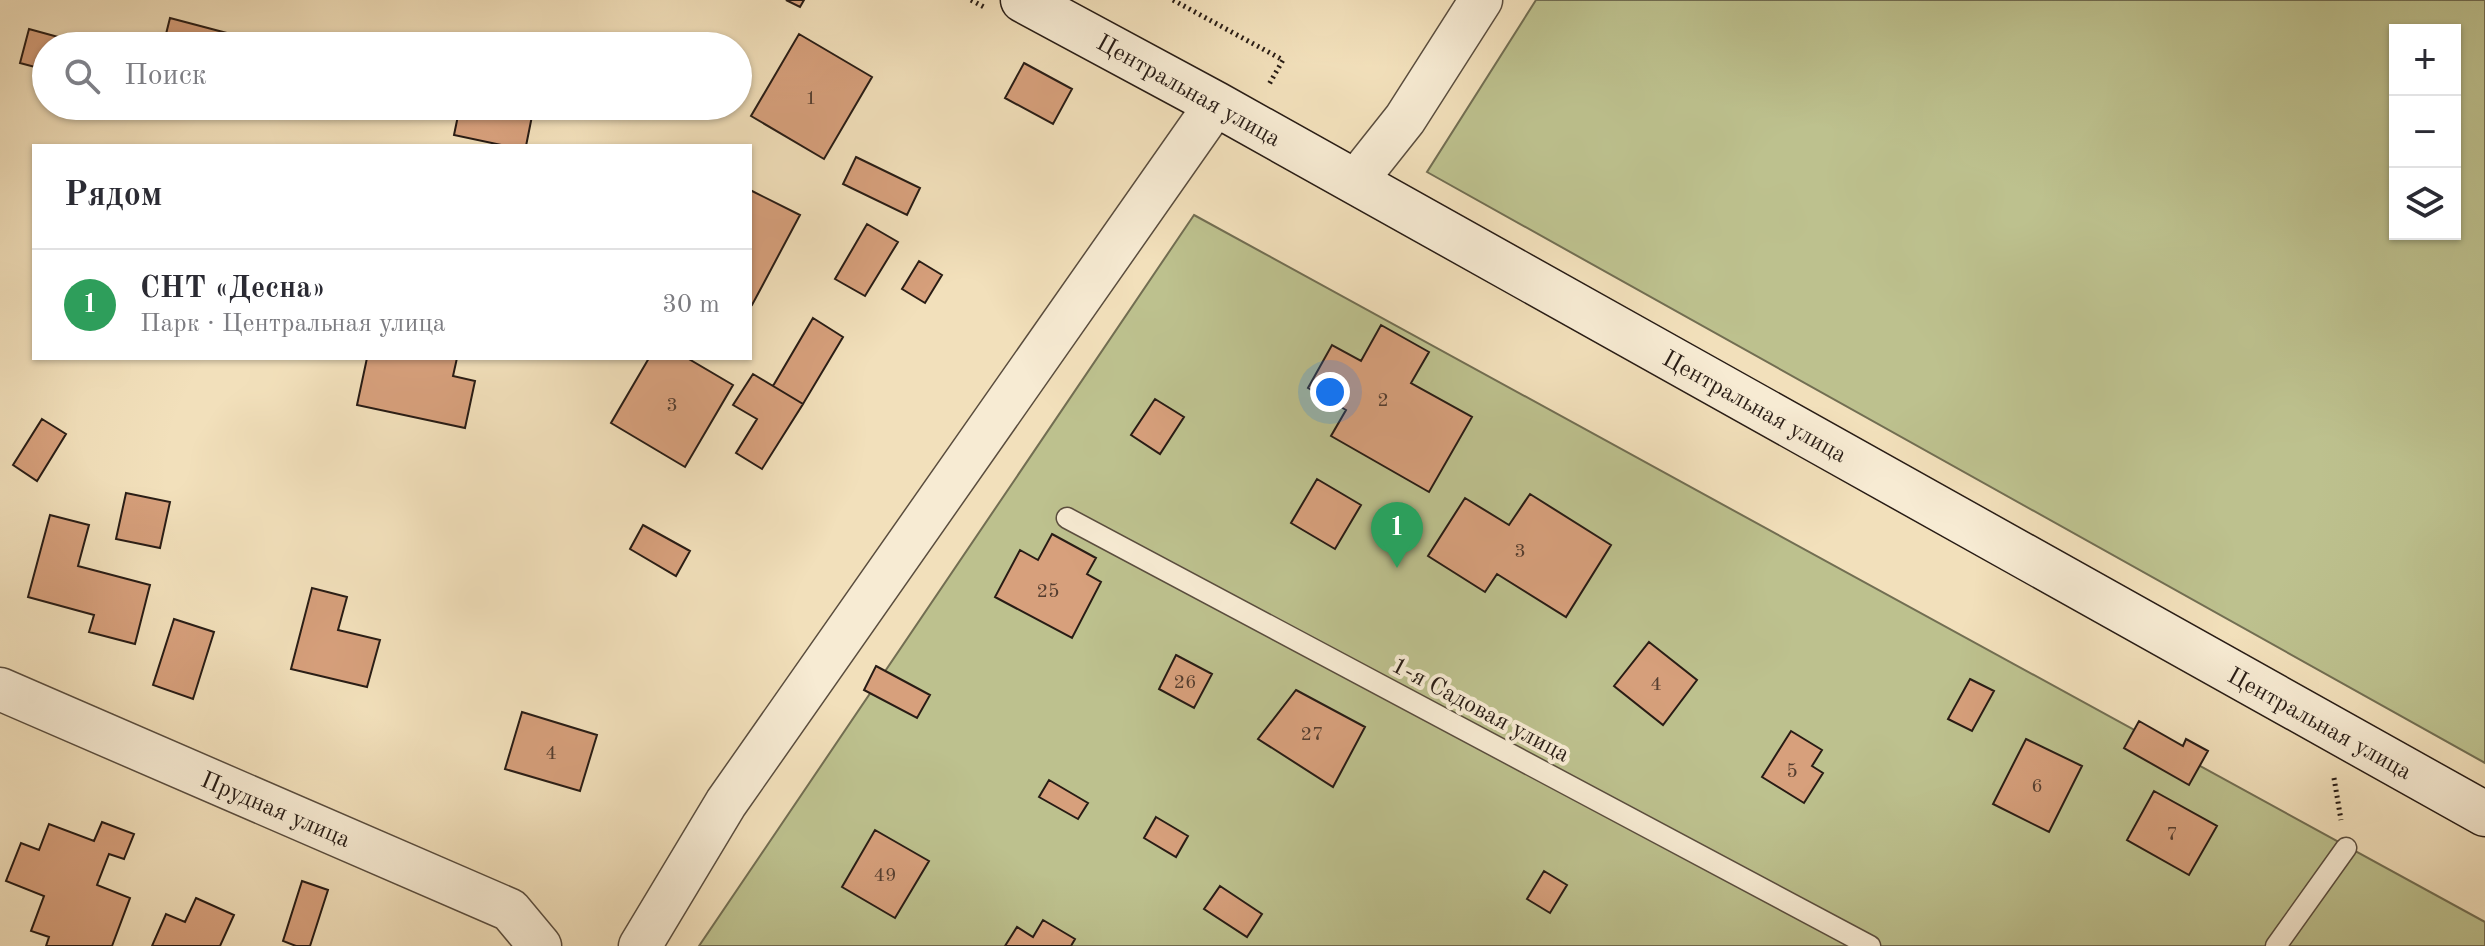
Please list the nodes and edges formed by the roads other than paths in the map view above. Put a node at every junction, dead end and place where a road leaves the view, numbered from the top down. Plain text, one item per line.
1 (1023, 0) edge
2 (1481, 0) edge
3 (1216, 104) junction
4 (1355, 182) junction
5 (1067, 518) dead end
6 (0, 689) edge
7 (2485, 814) edge
8 (2346, 848) road end
9 (540, 946) edge
10 (640, 946) edge
11 (1870, 946) edge
12 (2276, 946) edge

1 - 3 street, Центральная улица
2 - 4 street
3 - 4 street, Центральная улица
3 - 10 street
4 - 7 street, Центральная улица
5 - 11 lane, 1-я Садовая улица
6 - 9 street, Прудная улица
8 - 12 lane

